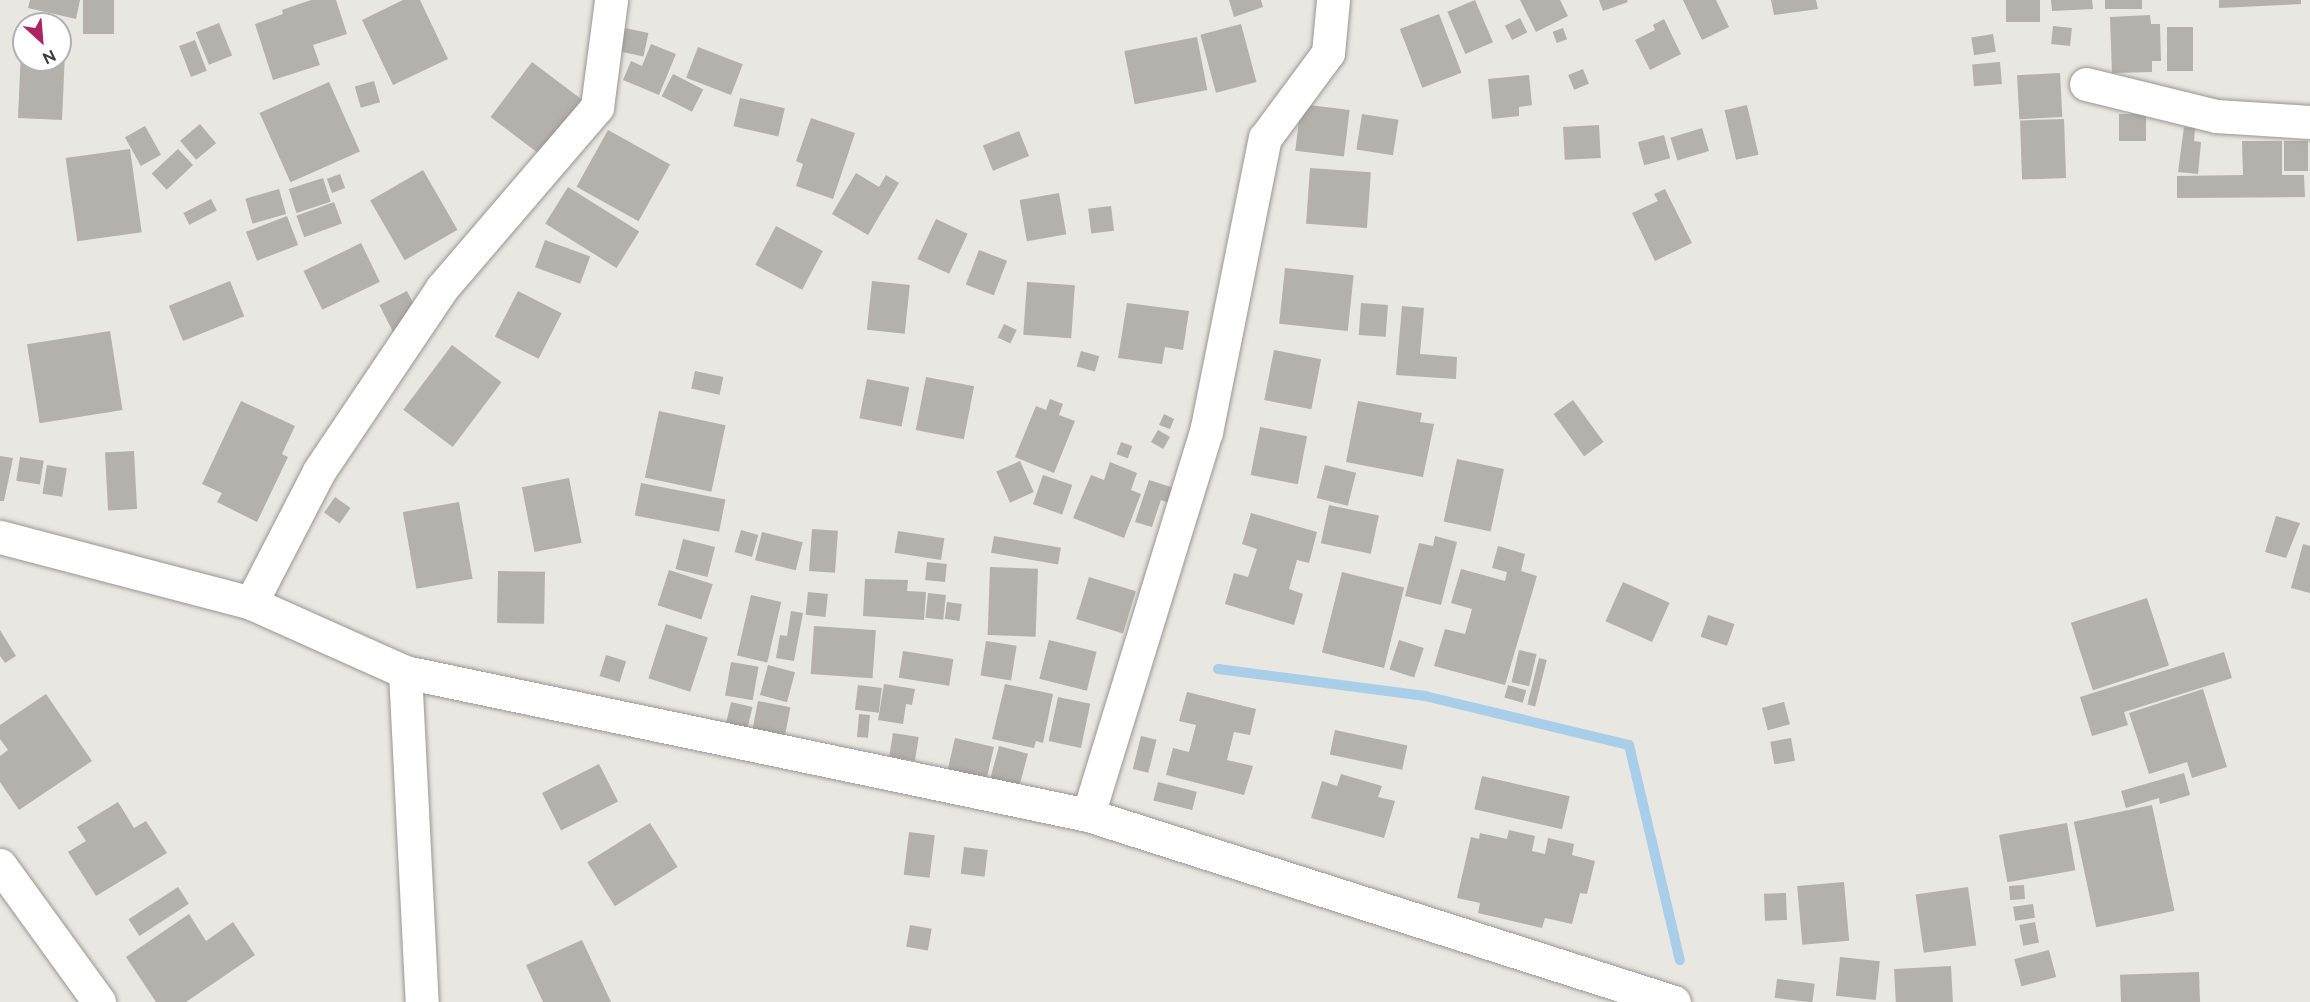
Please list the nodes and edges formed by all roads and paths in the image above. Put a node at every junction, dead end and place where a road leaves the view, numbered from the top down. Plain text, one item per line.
1 (611, 0) edge
2 (1333, 0) edge
3 (2086, 84) dead end
4 (2310, 123) edge
5 (0, 537) edge
6 (251, 603) junction
7 (405, 672) junction
8 (1088, 815) junction
9 (0, 865) edge
10 (99, 1002) edge
11 (422, 1002) edge
12 (1674, 1002) edge

1 - 6 street
2 - 8 street
3 - 4 street
5 - 6 street
6 - 7 street
7 - 8 street
7 - 11 street
8 - 12 street
9 - 10 street

